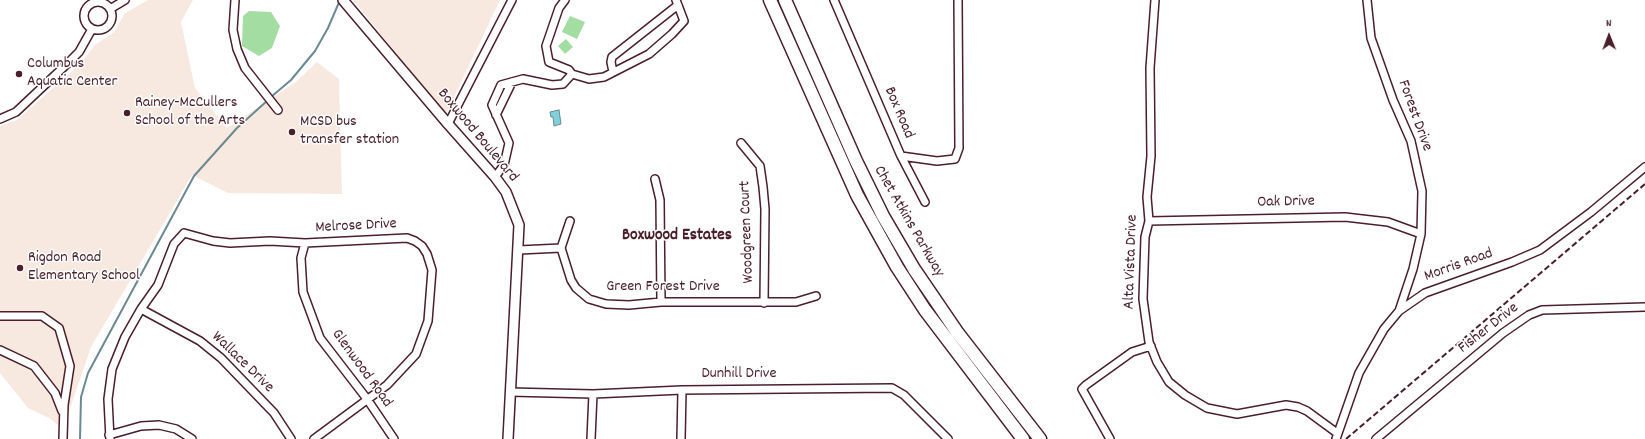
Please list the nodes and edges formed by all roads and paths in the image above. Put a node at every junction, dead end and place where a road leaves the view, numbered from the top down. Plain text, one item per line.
1 (125, 0) edge
2 (235, 0) edge
3 (343, 0) edge
4 (512, 0) edge
5 (565, 0) edge
6 (770, 0) edge
7 (785, 0) edge
8 (834, 0) edge
9 (958, 0) edge
10 (1155, 0) edge
11 (1368, 0) edge
12 (86, 3) edge
13 (677, 3) edge
14 (110, 9) junction
15 (92, 29) junction
16 (613, 72) junction
17 (572, 74) junction
18 (276, 107) dead end
19 (0, 119) edge
20 (448, 124) junction
21 (741, 143) dead end
22 (902, 156) junction
23 (1645, 167) edge
24 (495, 177) junction
25 (656, 179) dead end
26 (925, 202) dead end
27 (570, 221) dead end
28 (1148, 221) junction
29 (1421, 234) junction
30 (305, 243) junction
31 (561, 248) junction
32 (519, 250) junction
33 (816, 296) dead end
34 (661, 302) junction
35 (764, 303) junction
36 (1645, 307) edge
37 (141, 309) junction
38 (1399, 311) junction
39 (0, 316) edge
40 (1151, 346) junction
41 (0, 350) edge
42 (682, 390) junction
43 (510, 392) junction
44 (593, 394) junction
45 (367, 399) junction
46 (64, 415) junction
47 (1336, 436) edge
48 (110, 437) edge
49 (63, 439) edge
50 (192, 439) edge
51 (291, 439) edge
52 (314, 439) edge
53 (394, 439) edge
54 (508, 439) edge
55 (591, 439) edge
56 (681, 439) edge
57 (948, 439) edge
58 (1023, 439) edge
59 (1040, 439) edge
60 (1110, 439) edge
61 (1376, 439) edge

1 - 14 street
2 - 18 street
3 - 20 street, Boxwood Boulevard
4 - 20 street
5 - 17 street
6 - 58 highway, Chet Atkins Parkway
7 - 59 highway, Chet Atkins Parkway
8 - 22 street, Box Road
9 - 22 street, Box Road
10 - 28 street, Alta Vista Drive
11 - 29 street, Forest Drive
12 - 14 street
12 - 15 street
13 - 16 street
13 - 16 street
14 - 15 street
15 - 19 street
16 - 17 street
17 - 24 street
20 - 24 street, Boxwood Boulevard
21 - 35 street, Woodgreen Court
22 - 26 street
23 - 38 street, Morris Road
24 - 32 street, Boxwood Boulevard
25 - 34 street
27 - 31 street
28 - 29 street, Oak Drive
28 - 40 street, Alta Vista Drive
29 - 38 street, Forest Drive
30 - 37 street, Melrose Drive
30 - 45 street, Glenwood Road
30 - 45 street, Melrose Drive
31 - 32 street
31 - 34 street, Green Forest Drive
32 - 43 street, Boxwood Boulevard
33 - 35 street, Green Forest Drive
34 - 35 street, Green Forest Drive
36 - 61 street, Fisher Drive
37 - 48 street
37 - 51 street, Wallace Drive
38 - 47 street, Morris Road
39 - 46 street
40 - 47 street, Alta Vista Drive
40 - 60 street
41 - 46 street
42 - 44 street, Dunhill Drive
42 - 56 street
42 - 57 street, Dunhill Drive
43 - 44 street, Dunhill Drive
43 - 54 street, Boxwood Boulevard
44 - 55 street
45 - 52 street, Melrose Drive
45 - 53 street, Glenwood Road
46 - 49 street
48 - 50 street

